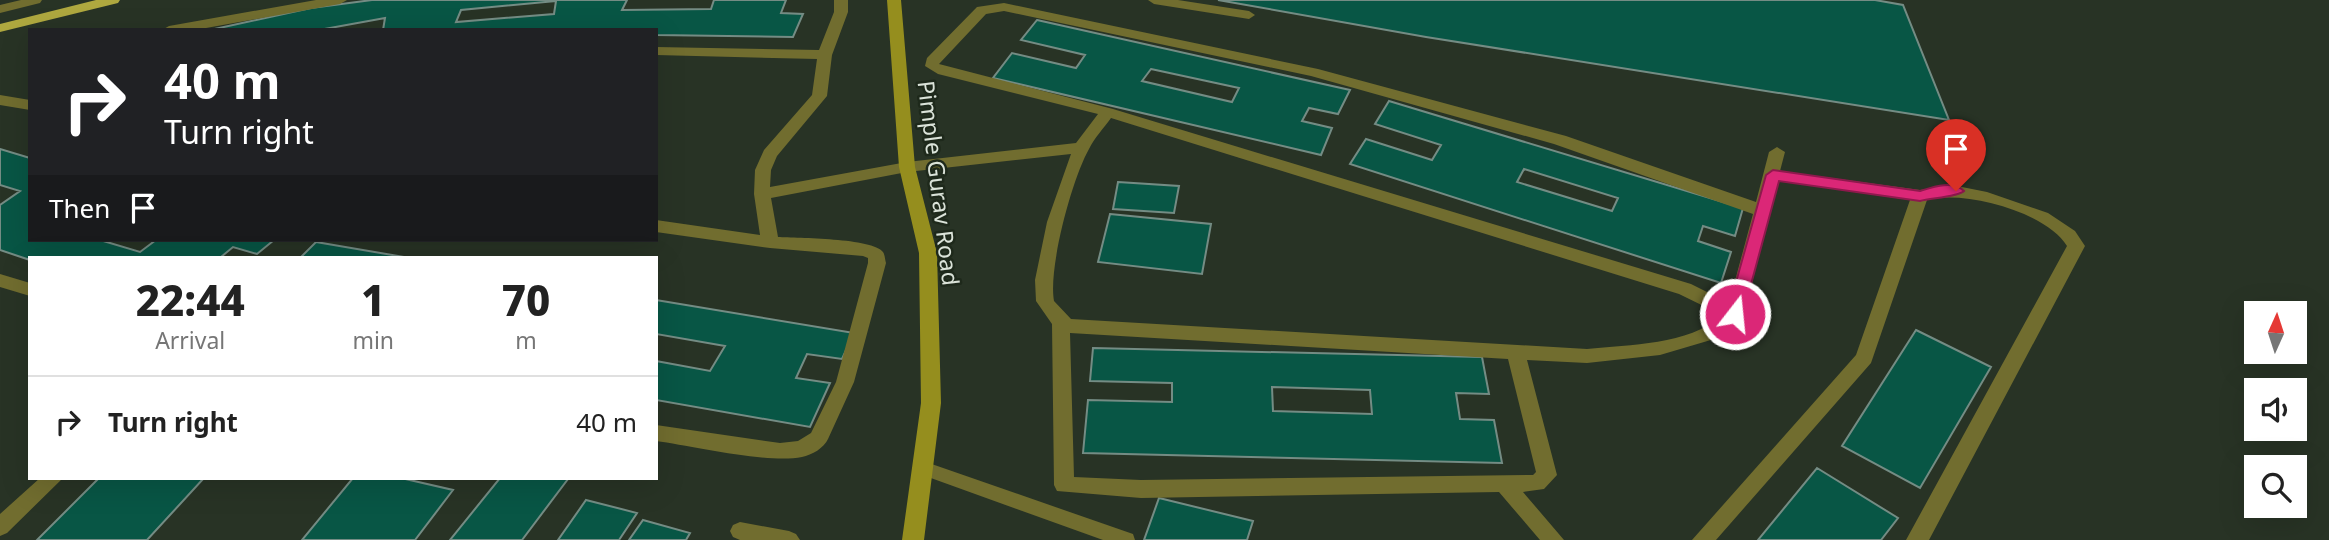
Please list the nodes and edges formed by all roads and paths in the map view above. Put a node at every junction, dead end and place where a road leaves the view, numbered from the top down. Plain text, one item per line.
1 (36, 0) edge
2 (113, 0) edge
3 (340, 0) edge
4 (841, 0) edge
5 (894, 0) edge
6 (1154, 0) edge
7 (0, 9) edge
8 (1249, 15) dead end
9 (0, 28) edge
10 (180, 28) edge
11 (658, 51) edge
12 (825, 55) junction
13 (0, 100) edge
14 (28, 105) edge
15 (1108, 112) junction
16 (1081, 148) junction
17 (1777, 152) dead end
18 (907, 167) junction
19 (1773, 175) junction
20 (762, 194) junction
21 (1920, 196) junction
22 (1763, 211) junction
23 (658, 226) edge
24 (770, 242) junction
25 (0, 280) edge
26 (28, 289) edge
27 (1735, 314) junction
28 (1061, 321) junction
29 (1515, 351) junction
30 (658, 433) edge
31 (923, 468) junction
32 (51, 480) edge
33 (1505, 485) junction
34 (0, 527) edge
35 (740, 531) dead end
36 (789, 540) edge
37 (913, 540) edge
38 (1126, 540) edge
39 (1553, 540) edge
40 (1703, 540) edge
41 (1917, 540) edge

1 - 7 lane
2 - 9 main road
3 - 10 street
4 - 12 street
5 - 18 street, Pimple Gurav Road
6 - 8 lane
11 - 12 street
12 - 20 street
13 - 14 street
15 - 16 street
15 - 22 street
15 - 27 street
16 - 18 street
16 - 28 street
17 - 19 street
18 - 20 street
18 - 31 street, Pimple Gurav Road
19 - 21 street
19 - 22 street
20 - 24 street
21 - 40 street
21 - 41 street
22 - 27 street
23 - 24 street
24 - 30 street
25 - 26 street
27 - 29 street
28 - 29 street
28 - 33 street
29 - 33 street
31 - 37 street, Pimple Gurav Road
31 - 38 lane
32 - 34 street
33 - 39 street
35 - 36 street

